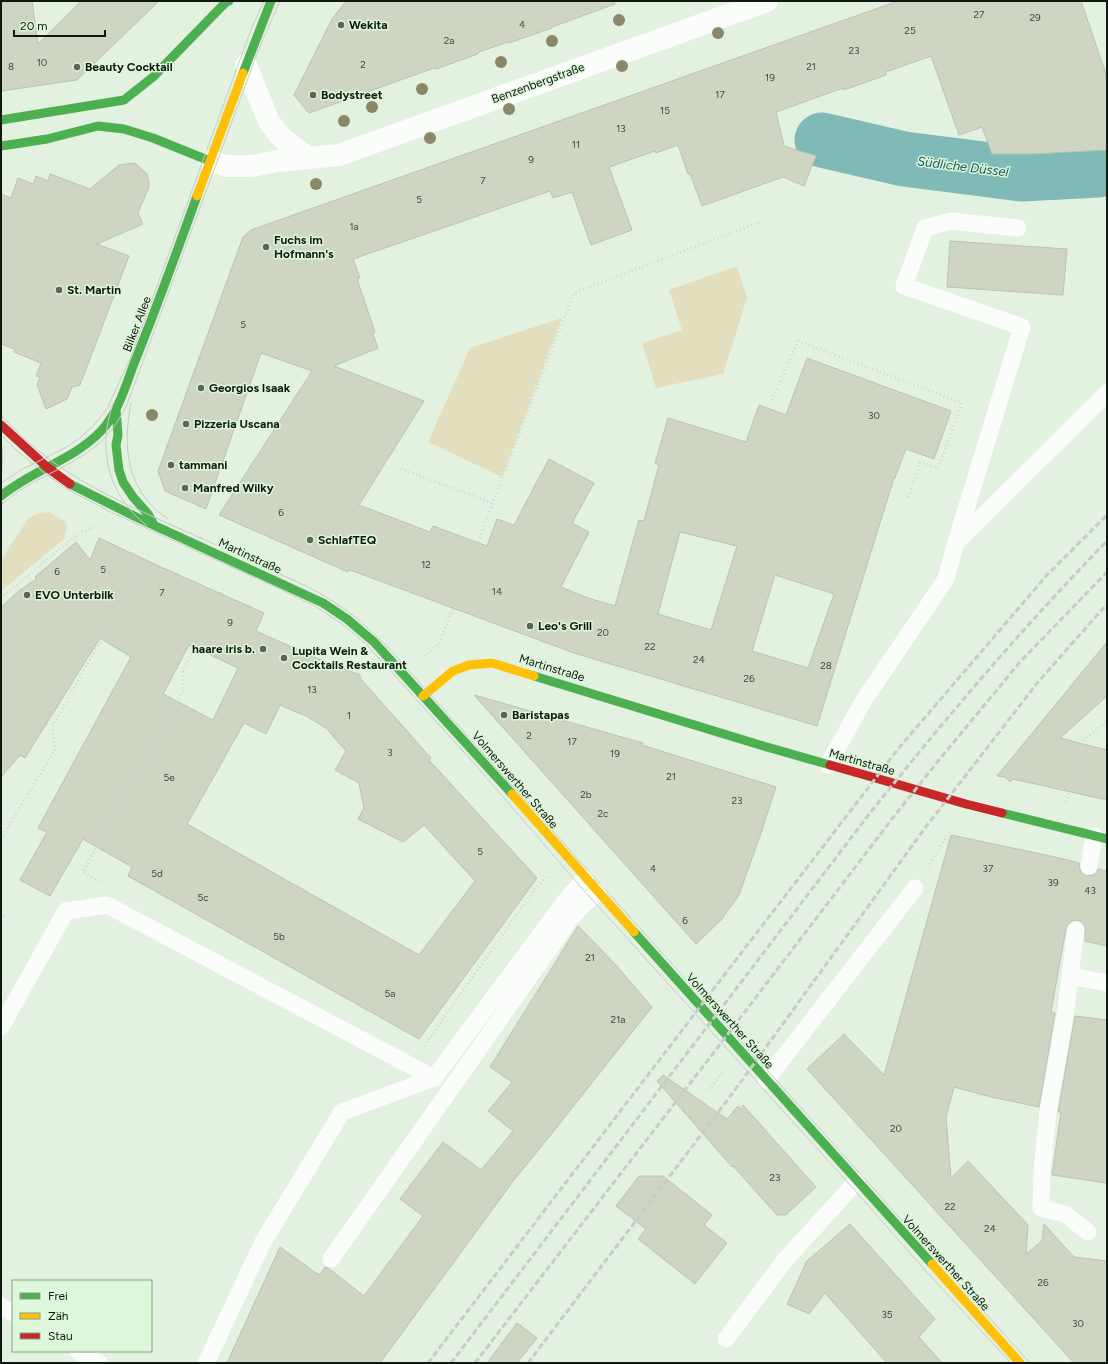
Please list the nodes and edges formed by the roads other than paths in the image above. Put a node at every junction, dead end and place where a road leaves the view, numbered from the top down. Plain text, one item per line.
1 (229, 1) edge
2 (767, 1) edge
3 (259, 2) dead end
4 (270, 3) edge
5 (246, 64) junction
6 (1, 120) edge
7 (1, 146) edge
8 (308, 158) junction
9 (210, 161) junction
10 (1018, 228) dead end
11 (1107, 393) edge
12 (116, 410) junction
13 (1, 424) edge
14 (48, 468) junction
15 (1, 496) edge
16 (153, 524) junction
17 (956, 542) junction
18 (423, 696) junction
19 (828, 765) junction
20 (1101, 838) edge
21 (1089, 866) dead end
22 (585, 878) junction
23 (915, 888) road end
24 (598, 892) junction
25 (1076, 930) dead end
26 (1070, 976) junction
27 (1107, 983) edge
28 (1, 1026) edge
29 (434, 1078) junction
30 (766, 1080) junction
31 (857, 1181) junction
32 (1088, 1232) dead end
33 (331, 1259) dead end
34 (1, 1306) edge
35 (12, 1312) edge
36 (726, 1339) dead end
37 (80, 1352) edge
38 (99, 1363) edge
39 (206, 1363) edge
40 (1020, 1363) edge

1 - 6 street
2 - 8 street, Benzenbergstraße
3 - 4 street, Bilker Allee
4 - 5 street, Bilker Allee
5 - 8 street
5 - 9 street, Bilker Allee
7 - 9 street
8 - 9 street, Benzenbergstraße
9 - 12 street, Bilker Allee
10 - 17 lane
11 - 17 lane
12 - 14 street, Bilker Allee
12 - 16 street
13 - 14 street, Martinstraße
14 - 15 street, Bilker Allee
14 - 16 street, Martinstraße
16 - 18 street, Martinstraße
17 - 19 lane
18 - 19 street, Martinstraße
18 - 22 street, Volmerswerther Straße
19 - 20 street, Martinstraße
20 - 21 lane
22 - 24 street, Volmerswerther Straße
22 - 29 lane
23 - 30 lane
24 - 30 street, Volmerswerther Straße
24 - 33 lane
25 - 26 lane
26 - 27 lane
26 - 32 lane
28 - 29 lane
29 - 39 lane
30 - 31 street, Volmerswerther Straße
31 - 36 lane
31 - 40 street, Volmerswerther Straße
34 - 35 lane
37 - 38 lane

